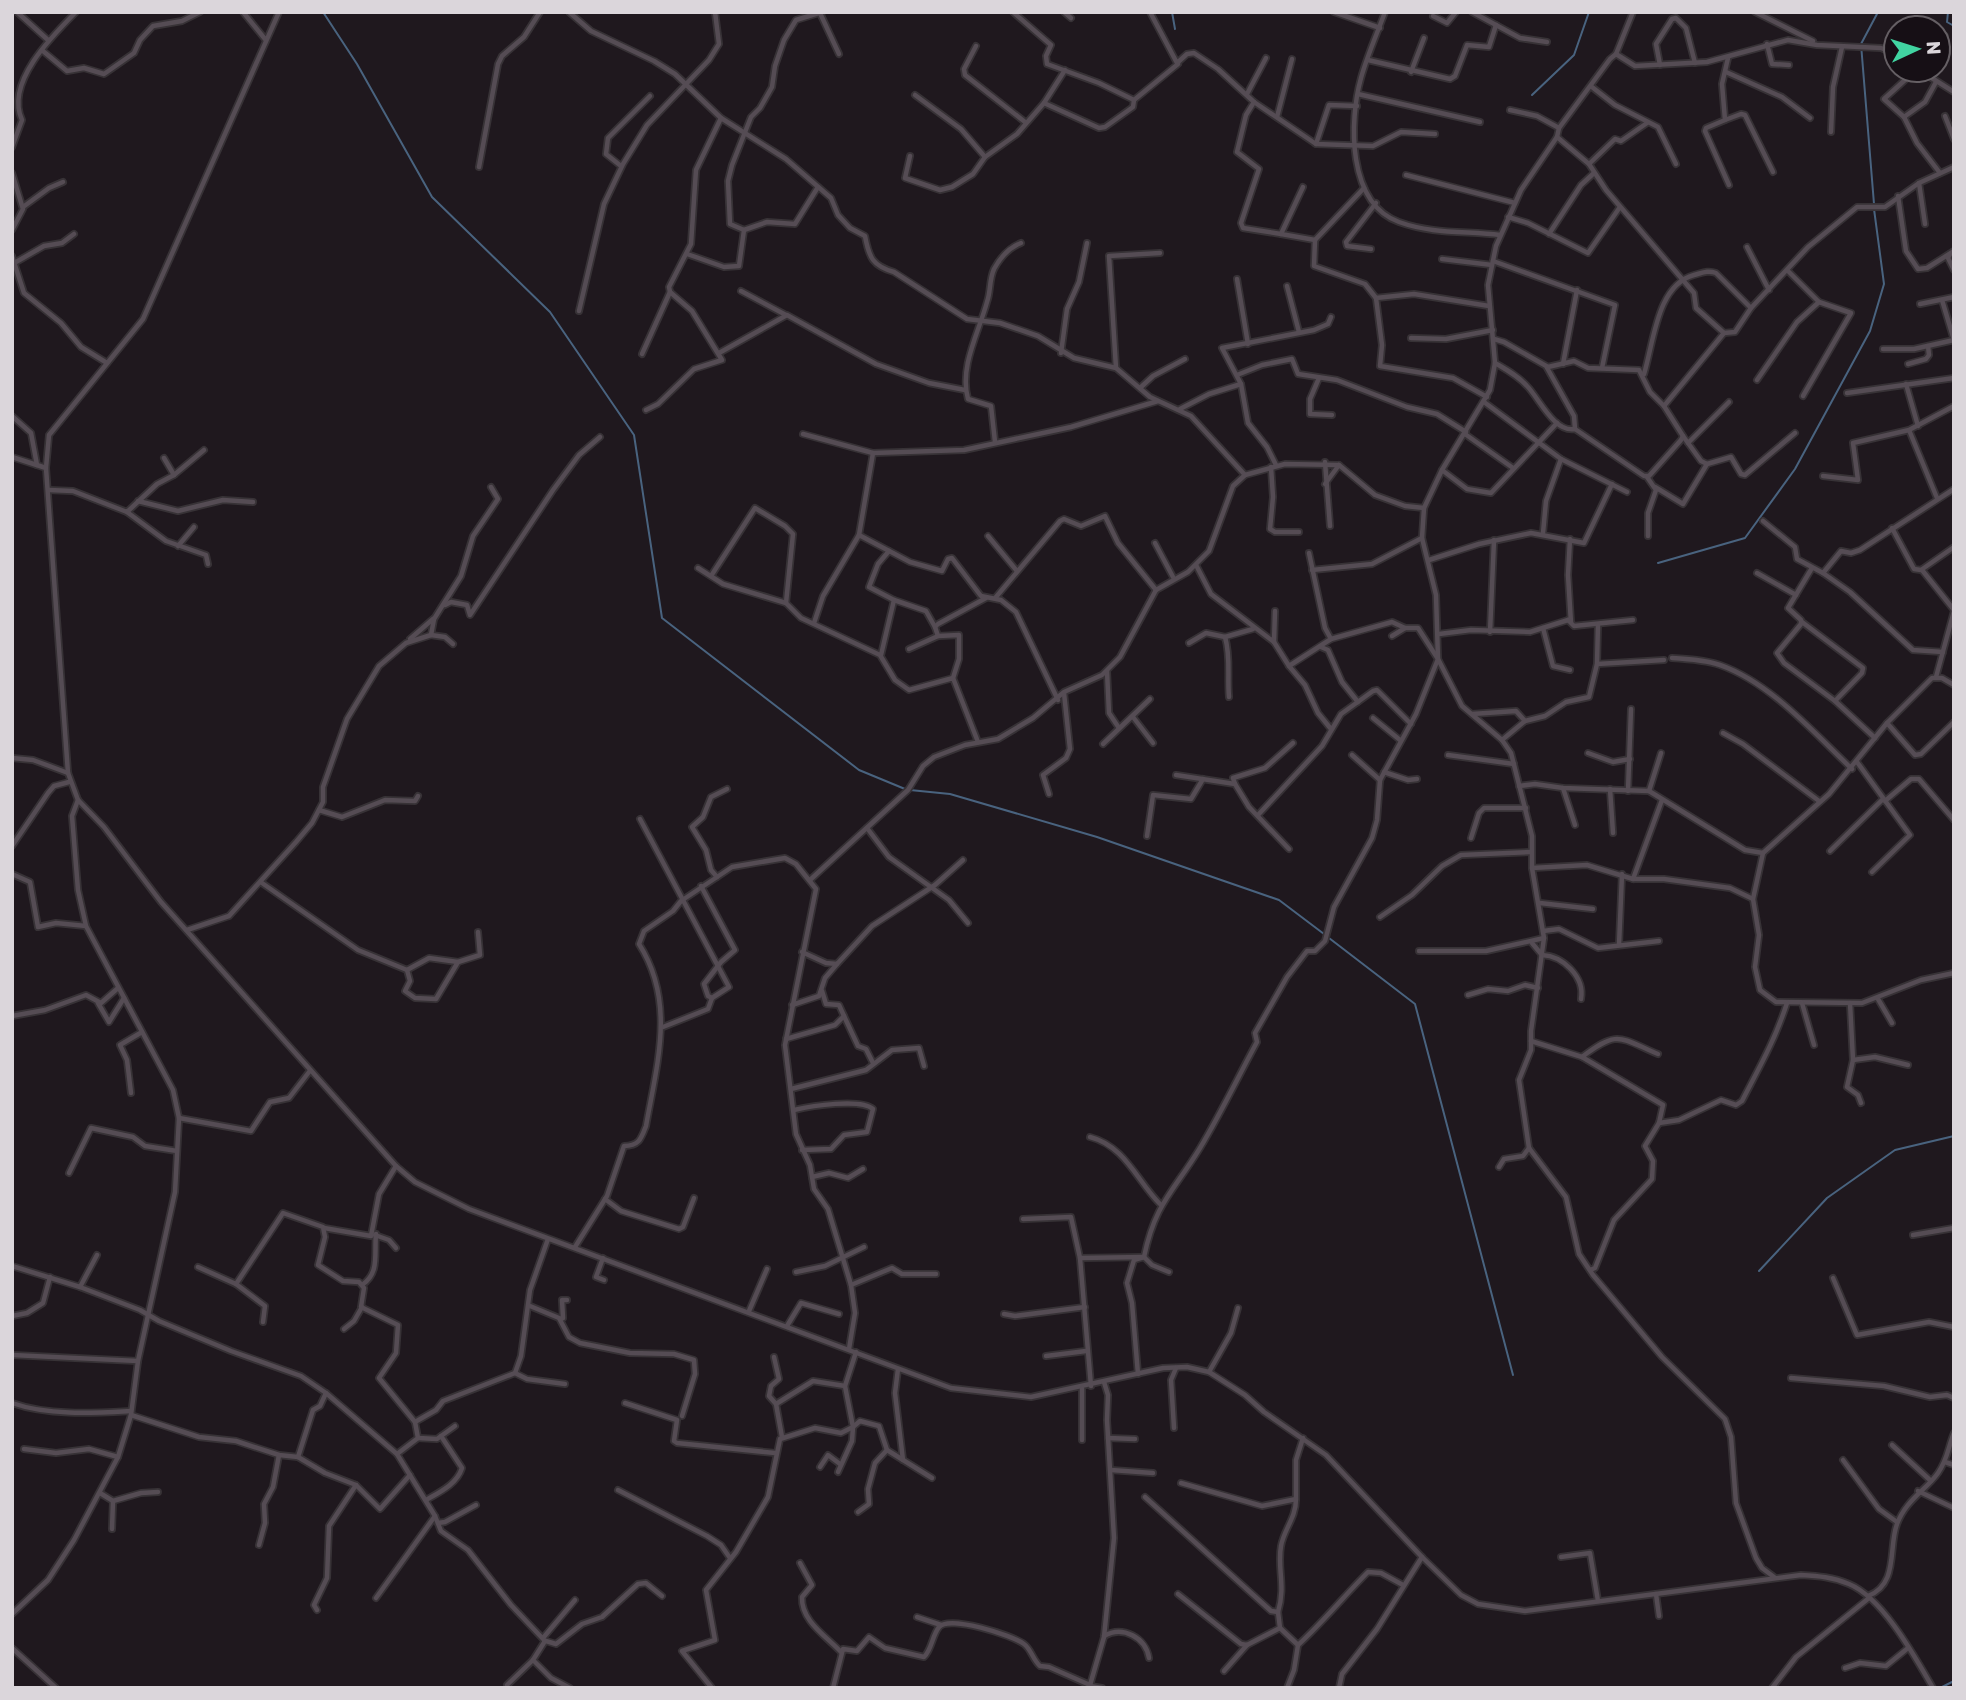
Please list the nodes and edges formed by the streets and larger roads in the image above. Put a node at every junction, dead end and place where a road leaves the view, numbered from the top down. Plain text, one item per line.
1 (17, 12) edge
2 (76, 12) edge
3 (200, 12) edge
4 (243, 12) edge
5 (279, 12) edge
6 (540, 12) edge
7 (569, 12) edge
8 (715, 12) edge
9 (1013, 12) edge
10 (1064, 12) edge
11 (1150, 12) edge
12 (1334, 12) edge
13 (1385, 12) edge
14 (1456, 12) edge
15 (1472, 12) edge
16 (1633, 12) edge
17 (1755, 12) edge
18 (1772, 12) edge
19 (821, 13) edge
20 (1433, 16) dead end
21 (1071, 18) dead end
22 (1768, 18) junction
23 (1496, 25) junction
24 (1380, 28) junction
25 (1424, 38) dead end
26 (48, 40) junction
27 (266, 40) junction
28 (1547, 42) dead end
29 (1767, 44) junction
30 (1817, 45) junction
31 (976, 46) dead end
32 (1842, 47) junction
33 (1882, 48) edge
34 (43, 51) junction
35 (839, 54) dead end
36 (1616, 54) junction
37 (1266, 58) dead end
38 (1728, 58) junction
39 (1292, 59) dead end
40 (1368, 60) junction
41 (1181, 61) junction
42 (1695, 63) junction
43 (1660, 65) junction
44 (1788, 65) dead end
45 (1065, 70) junction
46 (1411, 72) junction
47 (1726, 72) junction
48 (1902, 84) edge
49 (1935, 84) edge
50 (686, 85) junction
51 (1592, 87) junction
52 (915, 94) dead end
53 (1247, 94) junction
54 (1359, 94) junction
55 (650, 96) dead end
56 (1134, 100) junction
57 (1254, 102) junction
58 (1044, 103) junction
59 (1357, 106) junction
60 (1510, 110) dead end
61 (1945, 116) dead end
62 (1277, 117) junction
63 (1904, 117) junction
64 (721, 118) junction
65 (1810, 118) dead end
66 (1726, 120) junction
67 (1025, 122) junction
68 (1480, 122) dead end
69 (1648, 122) junction
70 (1559, 128) junction
71 (1830, 132) dead end
72 (1436, 134) dead end
73 (746, 135) junction
74 (1557, 137) junction
75 (1954, 138) edge
76 (1316, 144) junction
77 (1356, 146) junction
78 (12, 147) edge
79 (910, 156) dead end
80 (985, 157) junction
81 (1589, 164) junction
82 (1676, 164) dead end
83 (621, 166) junction
84 (479, 167) dead end
85 (1954, 167) edge
86 (1773, 172) dead end
87 (12, 173) edge
88 (1594, 173) junction
89 (1940, 173) junction
90 (1406, 175) dead end
91 (63, 183) dead end
92 (1919, 183) junction
93 (1729, 185) dead end
94 (818, 187) junction
95 (1303, 187) dead end
96 (1364, 188) junction
97 (1898, 196) junction
98 (1376, 203) junction
99 (1515, 203) junction
100 (22, 207) junction
101 (1620, 207) junction
102 (1507, 217) junction
103 (1925, 224) dead end
104 (12, 230) edge
105 (744, 230) junction
106 (74, 234) dead end
107 (1281, 234) junction
108 (1549, 234) junction
109 (1500, 236) junction
110 (1314, 240) junction
111 (1021, 243) dead end
112 (1087, 243) dead end
113 (1747, 247) dead end
114 (1371, 249) dead end
115 (1952, 252) edge
116 (1160, 253) dead end
117 (687, 254) junction
118 (12, 256) edge
119 (1442, 259) dead end
120 (16, 262) junction
121 (1492, 263) junction
122 (1954, 270) edge
123 (1788, 271) junction
124 (1682, 278) junction
125 (1237, 279) dead end
126 (1287, 286) dead end
127 (1577, 290) junction
128 (1769, 290) junction
129 (741, 291) dead end
130 (670, 292) junction
131 (1954, 297) edge
132 (1376, 298) junction
133 (1942, 300) junction
134 (1819, 302) junction
135 (1920, 304) dead end
136 (1489, 306) junction
137 (1751, 307) junction
138 (579, 311) dead end
139 (787, 315) junction
140 (1331, 317) dead end
141 (979, 321) junction
142 (1493, 330) junction
143 (1299, 332) junction
144 (1724, 334) junction
145 (1412, 338) dead end
146 (1494, 339) junction
147 (1248, 344) junction
148 (1928, 346) junction
149 (1883, 349) dead end
150 (719, 353) junction
151 (1061, 353) junction
152 (642, 354) dead end
153 (1185, 359) dead end
154 (107, 363) junction
155 (1495, 363) junction
156 (1908, 364) dead end
157 (1563, 365) junction
158 (1546, 366) junction
159 (1116, 368) junction
160 (1602, 368) junction
161 (1237, 375) junction
162 (1644, 375) junction
163 (1954, 377) edge
164 (1320, 378) junction
165 (1757, 380) dead end
166 (1241, 384) junction
167 (1906, 384) junction
168 (1140, 388) junction
169 (965, 390) junction
170 (1847, 393) dead end
171 (1803, 397) dead end
172 (1485, 400) junction
173 (1158, 401) junction
174 (1729, 402) dead end
175 (1664, 406) junction
176 (1954, 407) edge
177 (1180, 409) junction
178 (646, 410) dead end
179 (1332, 415) dead end
180 (12, 416) edge
181 (1557, 423) junction
182 (1918, 426) junction
183 (1575, 429) junction
184 (1909, 430) junction
185 (1466, 433) junction
186 (1795, 433) dead end
187 (803, 434) dead end
188 (1683, 436) junction
189 (600, 437) dead end
190 (995, 442) junction
191 (1537, 443) junction
192 (1688, 443) junction
193 (204, 450) dead end
194 (873, 453) junction
195 (12, 457) edge
196 (164, 458) dead end
197 (1561, 459) junction
198 (1325, 462) junction
199 (1707, 464) junction
200 (37, 465) junction
201 (1339, 465) junction
202 (1273, 466) junction
203 (46, 468) junction
204 (1513, 468) junction
205 (1442, 470) junction
206 (174, 475) junction
207 (1244, 475) junction
208 (1823, 476) dead end
209 (1647, 477) junction
210 (1612, 484) junction
211 (1324, 485) junction
212 (491, 487) dead end
213 (1656, 487) junction
214 (1954, 489) edge
215 (49, 491) junction
216 (1627, 492) dead end
217 (1937, 498) junction
218 (138, 501) junction
219 (253, 502) dead end
220 (1424, 508) junction
221 (127, 512) junction
222 (1763, 521) dead end
223 (1330, 526) dead end
224 (194, 527) dead end
225 (1892, 528) junction
226 (1298, 532) dead end
227 (1543, 533) junction
228 (859, 535) junction
229 (988, 536) dead end
230 (1648, 536) dead end
231 (1422, 538) junction
232 (1570, 539) junction
233 (1494, 540) junction
234 (1155, 544) dead end
235 (177, 547) junction
236 (1954, 547) edge
237 (889, 551) junction
238 (1309, 553) dead end
239 (1429, 560) junction
240 (208, 564) dead end
241 (1196, 565) junction
242 (698, 568) dead end
243 (1812, 568) junction
244 (1312, 570) junction
245 (1921, 570) junction
246 (1017, 571) junction
247 (1757, 573) dead end
248 (1822, 573) junction
249 (710, 576) junction
250 (1173, 578) junction
251 (1157, 590) junction
252 (1796, 595) junction
253 (996, 597) junction
254 (987, 598) junction
255 (894, 600) junction
256 (786, 603) junction
257 (442, 607) junction
258 (1275, 611) dead end
259 (1954, 611) edge
260 (434, 619) junction
261 (1568, 620) junction
262 (1633, 621) dead end
263 (1802, 622) junction
264 (814, 623) junction
265 (1598, 624) junction
266 (935, 627) junction
267 (1405, 628) junction
268 (1543, 628) junction
269 (1254, 629) junction
270 (1490, 632) junction
271 (1439, 634) junction
272 (431, 635) junction
273 (938, 636) junction
274 (1225, 636) junction
275 (1392, 636) dead end
276 (1331, 639) junction
277 (1274, 642) junction
278 (406, 643) junction
279 (1189, 643) dead end
280 (453, 644) dead end
281 (1320, 647) junction
282 (909, 649) dead end
283 (1943, 652) junction
284 (880, 655) junction
285 (1672, 658) dead end
286 (1438, 659) junction
287 (1664, 660) dead end
288 (1597, 664) junction
289 (1289, 666) junction
290 (1107, 670) junction
291 (1570, 670) dead end
292 (1936, 677) junction
293 (953, 678) junction
294 (1954, 685) edge
295 (1064, 692) junction
296 (1229, 697) dead end
297 (1150, 699) dead end
298 (1058, 700) junction
299 (1835, 701) junction
300 (1358, 702) junction
301 (1632, 709) dead end
302 (1471, 714) junction
303 (1133, 717) junction
304 (1373, 718) dead end
305 (1525, 721) junction
306 (1954, 722) edge
307 (1887, 723) junction
308 (1411, 724) junction
309 (1119, 728) junction
310 (1331, 729) junction
311 (1723, 733) dead end
312 (1875, 738) junction
313 (1400, 740) junction
314 (1502, 740) junction
315 (978, 742) junction
316 (1153, 743) dead end
317 (1293, 743) dead end
318 (1103, 744) dead end
319 (1588, 752) dead end
320 (1661, 753) dead end
321 (1352, 755) dead end
322 (1448, 755) dead end
323 (12, 758) edge
324 (1630, 759) junction
325 (1857, 762) junction
326 (1514, 764) junction
327 (1852, 769) junction
328 (68, 772) junction
329 (1384, 772) junction
330 (1176, 775) dead end
331 (1203, 779) junction
332 (1417, 779) dead end
333 (1380, 780) junction
334 (69, 782) junction
335 (1235, 784) junction
336 (1519, 786) junction
337 (1563, 788) junction
338 (727, 789) dead end
339 (1609, 789) junction
340 (1628, 791) junction
341 (1649, 791) junction
342 (1049, 794) dead end
343 (418, 796) dead end
344 (78, 800) junction
345 (1662, 800) junction
346 (1819, 801) junction
347 (1884, 801) junction
348 (1526, 808) junction
349 (319, 810) junction
350 (1258, 815) junction
351 (640, 819) dead end
352 (1954, 820) edge
353 (1575, 825) dead end
354 (867, 828) junction
355 (1613, 833) dead end
356 (1147, 836) dead end
357 (1471, 838) dead end
358 (12, 846) edge
359 (1289, 849) dead end
360 (1830, 850) dead end
361 (1531, 852) junction
362 (1763, 853) junction
363 (962, 860) dead end
364 (1532, 869) junction
365 (1872, 872) dead end
366 (12, 874) edge
367 (1622, 874) junction
368 (717, 877) junction
369 (1633, 879) junction
370 (810, 880) junction
371 (262, 883) junction
372 (702, 886) junction
373 (929, 889) junction
374 (1753, 899) junction
375 (681, 901) junction
376 (1540, 903) junction
377 (1593, 909) dead end
378 (1380, 917) dead end
379 (968, 923) dead end
380 (86, 926) junction
381 (186, 930) junction
382 (1543, 930) junction
383 (478, 932) dead end
384 (1544, 938) junction
385 (1659, 941) dead end
386 (1531, 942) junction
387 (1619, 945) junction
388 (1419, 951) dead end
389 (802, 952) junction
390 (1542, 955) junction
391 (458, 962) junction
392 (837, 964) junction
393 (717, 967) junction
394 (407, 970) junction
395 (1954, 973) edge
396 (118, 988) junction
397 (1538, 988) junction
398 (822, 990) junction
399 (1468, 995) dead end
400 (124, 998) junction
401 (712, 998) junction
402 (1581, 999) dead end
403 (1878, 999) junction
404 (1787, 1002) junction
405 (98, 1003) junction
406 (1802, 1003) junction
407 (1850, 1003) junction
408 (792, 1004) junction
409 (12, 1016) edge
410 (844, 1016) junction
411 (1892, 1023) dead end
412 (663, 1027) junction
413 (142, 1031) junction
414 (786, 1039) junction
415 (1531, 1041) junction
416 (1814, 1045) dead end
417 (1658, 1054) dead end
418 (1581, 1057) junction
419 (1853, 1060) junction
420 (874, 1063) junction
421 (1908, 1065) dead end
422 (924, 1066) dead end
423 (309, 1072) junction
424 (792, 1089) junction
425 (131, 1093) dead end
426 (1861, 1103) dead end
427 (794, 1110) junction
428 (179, 1118) junction
429 (1659, 1123) junction
430 (1090, 1137) dead end
431 (1529, 1147) junction
432 (802, 1150) junction
433 (177, 1151) junction
434 (396, 1166) junction
435 (1499, 1167) dead end
436 (863, 1169) dead end
437 (69, 1173) dead end
438 (812, 1177) junction
439 (694, 1198) dead end
440 (605, 1199) junction
441 (1160, 1204) junction
442 (1023, 1220) dead end
443 (324, 1228) junction
444 (1954, 1228) edge
445 (373, 1235) junction
446 (1913, 1235) dead end
447 (548, 1239) junction
448 (575, 1247) junction
449 (864, 1247) dead end
450 (397, 1248) dead end
451 (97, 1255) dead end
452 (841, 1256) junction
453 (1144, 1257) junction
454 (603, 1258) junction
455 (1080, 1258) junction
456 (1089, 1258) junction
457 (12, 1266) edge
458 (198, 1267) dead end
459 (1081, 1268) junction
460 (767, 1269) dead end
461 (1590, 1270) junction
462 (796, 1272) dead end
463 (1168, 1272) dead end
464 (936, 1274) dead end
465 (50, 1277) junction
466 (1833, 1278) dead end
467 (604, 1280) dead end
468 (236, 1284) junction
469 (362, 1285) junction
470 (851, 1285) junction
471 (80, 1287) junction
472 (567, 1300) dead end
473 (530, 1306) junction
474 (362, 1307) junction
475 (1085, 1307) junction
476 (1238, 1308) dead end
477 (749, 1311) junction
478 (839, 1314) dead end
479 (1004, 1314) dead end
480 (12, 1316) edge
481 (150, 1316) junction
482 (560, 1319) junction
483 (263, 1322) dead end
484 (787, 1326) junction
485 (1954, 1327) edge
486 (344, 1329) dead end
487 (849, 1349) junction
488 (1086, 1351) junction
489 (856, 1352) junction
490 (12, 1355) edge
491 (1046, 1356) dead end
492 (774, 1357) dead end
493 (138, 1361) junction
494 (1177, 1367) junction
495 (898, 1369) junction
496 (1209, 1371) junction
497 (515, 1373) junction
498 (1138, 1374) junction
499 (1791, 1378) dead end
500 (1104, 1382) junction
501 (565, 1384) dead end
502 (845, 1386) junction
503 (1091, 1386) junction
504 (1082, 1388) junction
505 (326, 1393) junction
506 (1954, 1398) edge
507 (12, 1403) edge
508 (625, 1403) dead end
509 (776, 1404) junction
510 (131, 1413) junction
511 (682, 1416) dead end
512 (415, 1422) junction
513 (455, 1426) dead end
514 (853, 1427) junction
515 (1174, 1428) dead end
516 (1954, 1433) edge
517 (442, 1436) junction
518 (782, 1437) junction
519 (418, 1438) junction
520 (1108, 1438) junction
521 (1303, 1438) junction
522 (1135, 1439) dead end
523 (1082, 1440) dead end
524 (1892, 1445) dead end
525 (24, 1449) dead end
526 (887, 1450) junction
527 (775, 1453) junction
528 (397, 1454) junction
529 (279, 1455) junction
530 (118, 1457) junction
531 (298, 1457) junction
532 (902, 1460) junction
533 (1843, 1460) dead end
534 (1945, 1462) junction
535 (840, 1464) junction
536 (1954, 1465) edge
537 (820, 1467) dead end
538 (1111, 1470) junction
539 (838, 1472) dead end
540 (1153, 1473) dead end
541 (410, 1475) junction
542 (932, 1478) dead end
543 (1931, 1481) junction
544 (1181, 1483) dead end
545 (356, 1485) junction
546 (618, 1490) dead end
547 (1918, 1491) junction
548 (158, 1492) dead end
549 (100, 1493) junction
550 (1145, 1497) dead end
551 (1296, 1499) junction
552 (426, 1500) junction
553 (113, 1502) junction
554 (476, 1505) dead end
555 (1954, 1508) edge
556 (858, 1512) dead end
557 (435, 1516) junction
558 (438, 1522) junction
559 (1897, 1522) junction
560 (112, 1529) dead end
561 (259, 1545) dead end
562 (1422, 1557) junction
563 (1561, 1557) dead end
564 (730, 1558) junction
565 (800, 1563) dead end
566 (1775, 1577) junction
567 (1403, 1585) junction
568 (1178, 1594) dead end
569 (1656, 1594) junction
570 (662, 1596) dead end
571 (1870, 1597) junction
572 (376, 1598) dead end
573 (575, 1600) dead end
574 (1598, 1601) junction
575 (317, 1610) dead end
576 (1278, 1612) junction
577 (12, 1614) edge
578 (1659, 1616) dead end
579 (917, 1617) dead end
580 (941, 1625) junction
581 (1280, 1628) junction
582 (1104, 1637) junction
583 (544, 1639) junction
584 (1248, 1645) junction
585 (1298, 1645) junction
586 (12, 1648) edge
587 (1908, 1648) junction
588 (841, 1652) junction
589 (1149, 1658) dead end
590 (533, 1660) junction
591 (1846, 1668) dead end
592 (1224, 1671) dead end
593 (507, 1685) dead end
594 (1090, 1687) edge
595 (55, 1688) edge
596 (570, 1688) edge
597 (712, 1688) edge
598 (832, 1688) edge
599 (1102, 1688) edge
600 (1287, 1688) edge
601 (1339, 1688) edge
602 (1772, 1688) edge
603 (1933, 1688) edge

1 - 26 street
2 - 26 street
3 - 34 street
4 - 27 street
5 - 27 street
6 - 84 street
7 - 50 street
8 - 50 street
9 - 45 street
10 - 21 street
11 - 41 street
12 - 24 street
13 - 24 street
14 - 20 street
15 - 23 street
16 - 36 street
17 - 22 street
18 - 22 street
19 - 35 street
19 - 73 street
22 - 30 street
23 - 28 street
23 - 46 street
24 - 40 street
25 - 46 street
26 - 34 street
27 - 154 street
29 - 30 street
29 - 38 street
29 - 44 street
30 - 32 street
31 - 67 street
32 - 33 street
32 - 71 street
34 - 78 street
36 - 43 street
36 - 51 street
37 - 53 street
38 - 42 street
38 - 47 street
39 - 62 street
40 - 46 street
40 - 54 street
41 - 53 street
41 - 56 street
42 - 43 street
42 - 43 street
45 - 56 street
45 - 58 street
47 - 65 street
47 - 66 street
48 - 63 street
49 - 63 street
50 - 64 street
50 - 83 street
51 - 69 street
51 - 70 street
52 - 80 street
53 - 57 street
54 - 59 street
54 - 68 street
55 - 83 street
56 - 58 street
57 - 62 street
57 - 107 street
58 - 67 street
59 - 76 street
59 - 77 street
60 - 70 street
61 - 75 street
62 - 76 street
63 - 89 street
64 - 73 street
64 - 117 street
66 - 86 street
66 - 93 street
67 - 80 street
69 - 81 street
69 - 82 street
70 - 74 street
72 - 77 street
73 - 94 street
73 - 105 street
74 - 81 street
74 - 99 street
76 - 77 street
77 - 96 street
79 - 80 street
81 - 88 street
83 - 138 street
85 - 89 street
87 - 100 street
88 - 101 street
88 - 108 street
89 - 92 street
90 - 99 street
91 - 100 street
92 - 97 street
92 - 103 street
94 - 105 street
94 - 141 street
95 - 107 street
96 - 98 street
96 - 110 street
97 - 115 street
97 - 123 street
98 - 109 street
98 - 114 street
99 - 102 street
100 - 104 street
101 - 108 street
101 - 124 street
102 - 108 street
102 - 109 street
105 - 117 street
106 - 120 street
107 - 110 street
109 - 121 street
110 - 132 street
111 - 141 street
112 - 151 street
113 - 128 street
115 - 122 street
116 - 159 street
117 - 130 street
118 - 120 street
119 - 121 street
120 - 154 street
121 - 127 street
121 - 136 street
123 - 128 street
123 - 134 street
124 - 137 street
124 - 144 street
124 - 162 street
125 - 147 street
126 - 143 street
127 - 157 street
127 - 160 street
128 - 137 street
129 - 139 street
130 - 150 street
130 - 152 street
131 - 133 street
132 - 136 street
132 - 172 street
133 - 135 street
133 - 148 street
134 - 165 street
134 - 171 street
136 - 142 street
137 - 144 street
139 - 150 street
139 - 169 street
140 - 143 street
141 - 151 street
141 - 169 street
142 - 145 street
142 - 146 street
143 - 147 street
144 - 175 street
146 - 155 street
146 - 158 street
147 - 161 street
148 - 149 street
148 - 156 street
150 - 178 street
151 - 159 street
153 - 168 street
154 - 203 street
155 - 172 street
155 - 181 street
157 - 158 street
157 - 160 street
158 - 183 street
159 - 168 street
160 - 162 street
161 - 164 street
161 - 166 street
162 - 175 street
163 - 167 street
164 - 179 street
164 - 185 street
166 - 177 street
166 - 202 street
167 - 170 street
167 - 182 street
168 - 173 street
169 - 190 street
172 - 185 street
172 - 191 street
173 - 177 street
173 - 190 street
174 - 192 street
175 - 188 street
176 - 182 street
177 - 207 street
180 - 200 street
181 - 183 street
181 - 191 street
182 - 184 street
183 - 209 street
184 - 208 street
184 - 217 street
185 - 204 street
185 - 205 street
186 - 199 street
187 - 194 street
188 - 192 street
188 - 209 street
189 - 257 street
190 - 194 street
191 - 197 street
191 - 204 street
192 - 199 street
193 - 206 street
194 - 228 street
195 - 200 street
196 - 206 street
197 - 210 street
197 - 227 street
198 - 201 street
198 - 202 street
198 - 211 street
199 - 213 street
200 - 203 street
201 - 211 street
201 - 220 street
202 - 207 street
202 - 226 street
203 - 215 street
204 - 205 street
205 - 220 street
206 - 218 street
207 - 241 street
209 - 213 street
210 - 216 street
210 - 232 street
211 - 223 street
212 - 257 street
213 - 230 street
214 - 217 street
215 - 221 street
215 - 328 street
217 - 225 street
218 - 219 street
218 - 221 street
220 - 231 street
221 - 235 street
222 - 243 street
224 - 235 street
225 - 245 street
225 - 248 street
227 - 232 street
227 - 233 street
228 - 237 street
228 - 264 street
229 - 246 street
231 - 239 street
231 - 244 street
232 - 261 street
233 - 239 street
233 - 270 street
234 - 250 street
235 - 240 street
236 - 245 street
237 - 254 street
237 - 255 street
238 - 244 street
239 - 271 street
241 - 250 street
241 - 269 street
242 - 249 street
243 - 248 street
243 - 252 street
244 - 276 street
245 - 259 street
246 - 251 street
246 - 253 street
247 - 252 street
248 - 283 street
249 - 256 street
249 - 256 street
250 - 251 street
251 - 290 street
252 - 263 street
253 - 254 street
253 - 298 street
254 - 266 street
255 - 266 street
255 - 284 street
256 - 264 street
257 - 260 street
258 - 277 street
259 - 283 street
260 - 272 street
260 - 278 street
261 - 265 street
261 - 268 street
262 - 265 street
263 - 299 street
263 - 299 street
264 - 284 street
265 - 288 street
266 - 273 street
267 - 275 street
267 - 276 street
267 - 286 street
268 - 270 street
268 - 291 street
269 - 274 street
269 - 277 street
270 - 271 street
271 - 286 street
272 - 278 street
272 - 280 street
273 - 282 street
273 - 293 street
274 - 279 street
274 - 296 street
276 - 281 street
277 - 289 street
278 - 349 street
281 - 289 street
281 - 300 street
283 - 292 street
284 - 293 street
285 - 327 street
286 - 302 street
286 - 308 street
287 - 288 street
288 - 305 street
289 - 310 street
290 - 295 street
290 - 309 street
292 - 294 street
292 - 307 street
293 - 315 street
295 - 298 street
295 - 342 street
297 - 303 street
298 - 315 street
299 - 312 street
300 - 308 street
300 - 310 street
301 - 324 street
302 - 305 street
302 - 314 street
303 - 309 street
303 - 316 street
304 - 313 street
305 - 314 street
306 - 307 street
307 - 312 street
308 - 313 street
309 - 318 street
310 - 350 street
311 - 346 street
312 - 325 street
313 - 329 street
314 - 326 street
315 - 354 street
317 - 335 street
319 - 324 street
320 - 341 street
321 - 333 street
322 - 326 street
323 - 328 street
324 - 340 street
325 - 327 street
325 - 347 street
326 - 336 street
327 - 346 street
328 - 334 street
329 - 332 street
329 - 333 street
330 - 331 street
331 - 335 street
331 - 356 street
333 - 441 street
334 - 344 street
334 - 358 street
335 - 350 street
336 - 337 street
336 - 348 street
337 - 339 street
337 - 353 street
338 - 368 street
339 - 340 street
339 - 355 street
340 - 341 street
341 - 345 street
343 - 349 street
344 - 380 street
344 - 381 street
345 - 362 street
345 - 369 street
346 - 362 street
347 - 352 street
347 - 360 street
347 - 365 street
348 - 357 street
348 - 361 street
349 - 371 street
350 - 359 street
351 - 375 street
354 - 370 street
354 - 373 street
361 - 364 street
361 - 378 street
362 - 374 street
363 - 373 street
364 - 367 street
364 - 376 street
366 - 380 street
367 - 369 street
367 - 387 street
368 - 370 street
368 - 372 street
369 - 374 street
370 - 389 street
371 - 381 street
371 - 394 street
372 - 375 street
372 - 393 street
373 - 379 street
373 - 392 street
374 - 404 street
375 - 393 street
375 - 412 street
376 - 377 street
376 - 382 street
380 - 396 street
381 - 423 street
382 - 384 street
382 - 387 street
383 - 391 street
384 - 386 street
384 - 390 street
385 - 387 street
386 - 388 street
386 - 390 street
389 - 392 street
389 - 408 street
390 - 397 street
390 - 402 street
391 - 394 street
391 - 394 street
392 - 398 street
393 - 401 street
393 - 401 street
395 - 403 street
396 - 400 street
396 - 405 street
397 - 399 street
397 - 415 street
398 - 408 street
398 - 410 street
400 - 405 street
400 - 413 street
401 - 412 street
403 - 407 street
403 - 411 street
404 - 406 street
404 - 429 street
405 - 409 street
406 - 407 street
406 - 416 street
407 - 419 street
408 - 414 street
410 - 414 street
410 - 420 street
412 - 440 street
413 - 425 street
413 - 428 street
414 - 424 street
415 - 418 street
415 - 431 street
417 - 418 street
418 - 429 street
419 - 421 street
419 - 426 street
420 - 422 street
420 - 424 street
423 - 428 street
423 - 434 street
424 - 427 street
427 - 432 street
427 - 432 street
428 - 433 street
429 - 461 street
430 - 441 street
431 - 435 street
431 - 461 street
432 - 438 street
433 - 437 street
433 - 481 street
434 - 445 street
434 - 447 street
436 - 438 street
438 - 452 street
439 - 440 street
440 - 448 street
441 - 453 street
442 - 455 street
443 - 445 street
443 - 468 street
443 - 469 street
444 - 446 street
445 - 450 street
445 - 469 street
447 - 448 street
447 - 473 street
448 - 454 street
449 - 452 street
451 - 471 street
452 - 462 street
452 - 470 street
453 - 456 street
453 - 463 street
453 - 498 street
454 - 467 street
454 - 477 street
455 - 456 street
455 - 459 street
456 - 459 street
457 - 465 street
458 - 468 street
459 - 475 street
460 - 477 street
461 - 566 street
464 - 470 street
465 - 471 street
465 - 480 street
466 - 485 street
468 - 483 street
469 - 474 street
470 - 487 street
471 - 481 street
472 - 482 street
473 - 482 street
473 - 497 street
474 - 486 street
474 - 512 street
475 - 479 street
475 - 488 street
476 - 496 street
477 - 484 street
478 - 484 street
481 - 493 street
481 - 505 street
482 - 511 street
484 - 487 street
487 - 489 street
488 - 491 street
488 - 503 street
489 - 495 street
489 - 502 street
490 - 493 street
492 - 509 street
493 - 510 street
494 - 496 street
494 - 498 street
494 - 515 street
495 - 504 street
495 - 532 street
496 - 521 street
497 - 501 street
497 - 512 street
498 - 500 street
499 - 506 street
500 - 503 street
500 - 520 street
502 - 509 street
502 - 514 street
503 - 504 street
504 - 523 street
505 - 528 street
505 - 531 street
507 - 510 street
508 - 527 street
509 - 518 street
510 - 529 street
510 - 530 street
512 - 519 street
513 - 517 street
514 - 518 street
514 - 526 street
514 - 535 street
516 - 534 street
517 - 519 street
517 - 552 street
518 - 527 street
519 - 528 street
520 - 522 street
520 - 538 street
521 - 551 street
521 - 562 street
524 - 543 street
525 - 530 street
526 - 532 street
526 - 556 street
527 - 564 street
528 - 541 street
529 - 531 street
529 - 561 street
530 - 549 street
531 - 545 street
532 - 542 street
533 - 559 street
534 - 536 street
534 - 543 street
535 - 537 street
535 - 539 street
538 - 540 street
538 - 582 street
541 - 545 street
541 - 552 street
543 - 547 street
544 - 551 street
545 - 575 street
546 - 564 street
547 - 555 street
547 - 559 street
548 - 553 street
549 - 553 street
549 - 577 street
550 - 576 street
551 - 576 street
552 - 557 street
553 - 560 street
554 - 558 street
557 - 558 street
557 - 572 street
558 - 583 street
559 - 571 street
562 - 567 street
562 - 574 street
563 - 574 street
564 - 597 street
565 - 588 street
566 - 569 street
566 - 571 street
567 - 585 street
567 - 601 street
568 - 584 street
569 - 574 street
569 - 578 street
570 - 583 street
571 - 587 street
571 - 602 street
573 - 583 street
576 - 581 street
579 - 580 street
580 - 588 street
580 - 594 street
581 - 584 street
581 - 585 street
582 - 589 street
582 - 594 street
583 - 590 street
584 - 592 street
585 - 600 street
586 - 595 street
587 - 591 street
587 - 603 street
588 - 598 street
590 - 593 street
590 - 596 street
594 - 599 street

